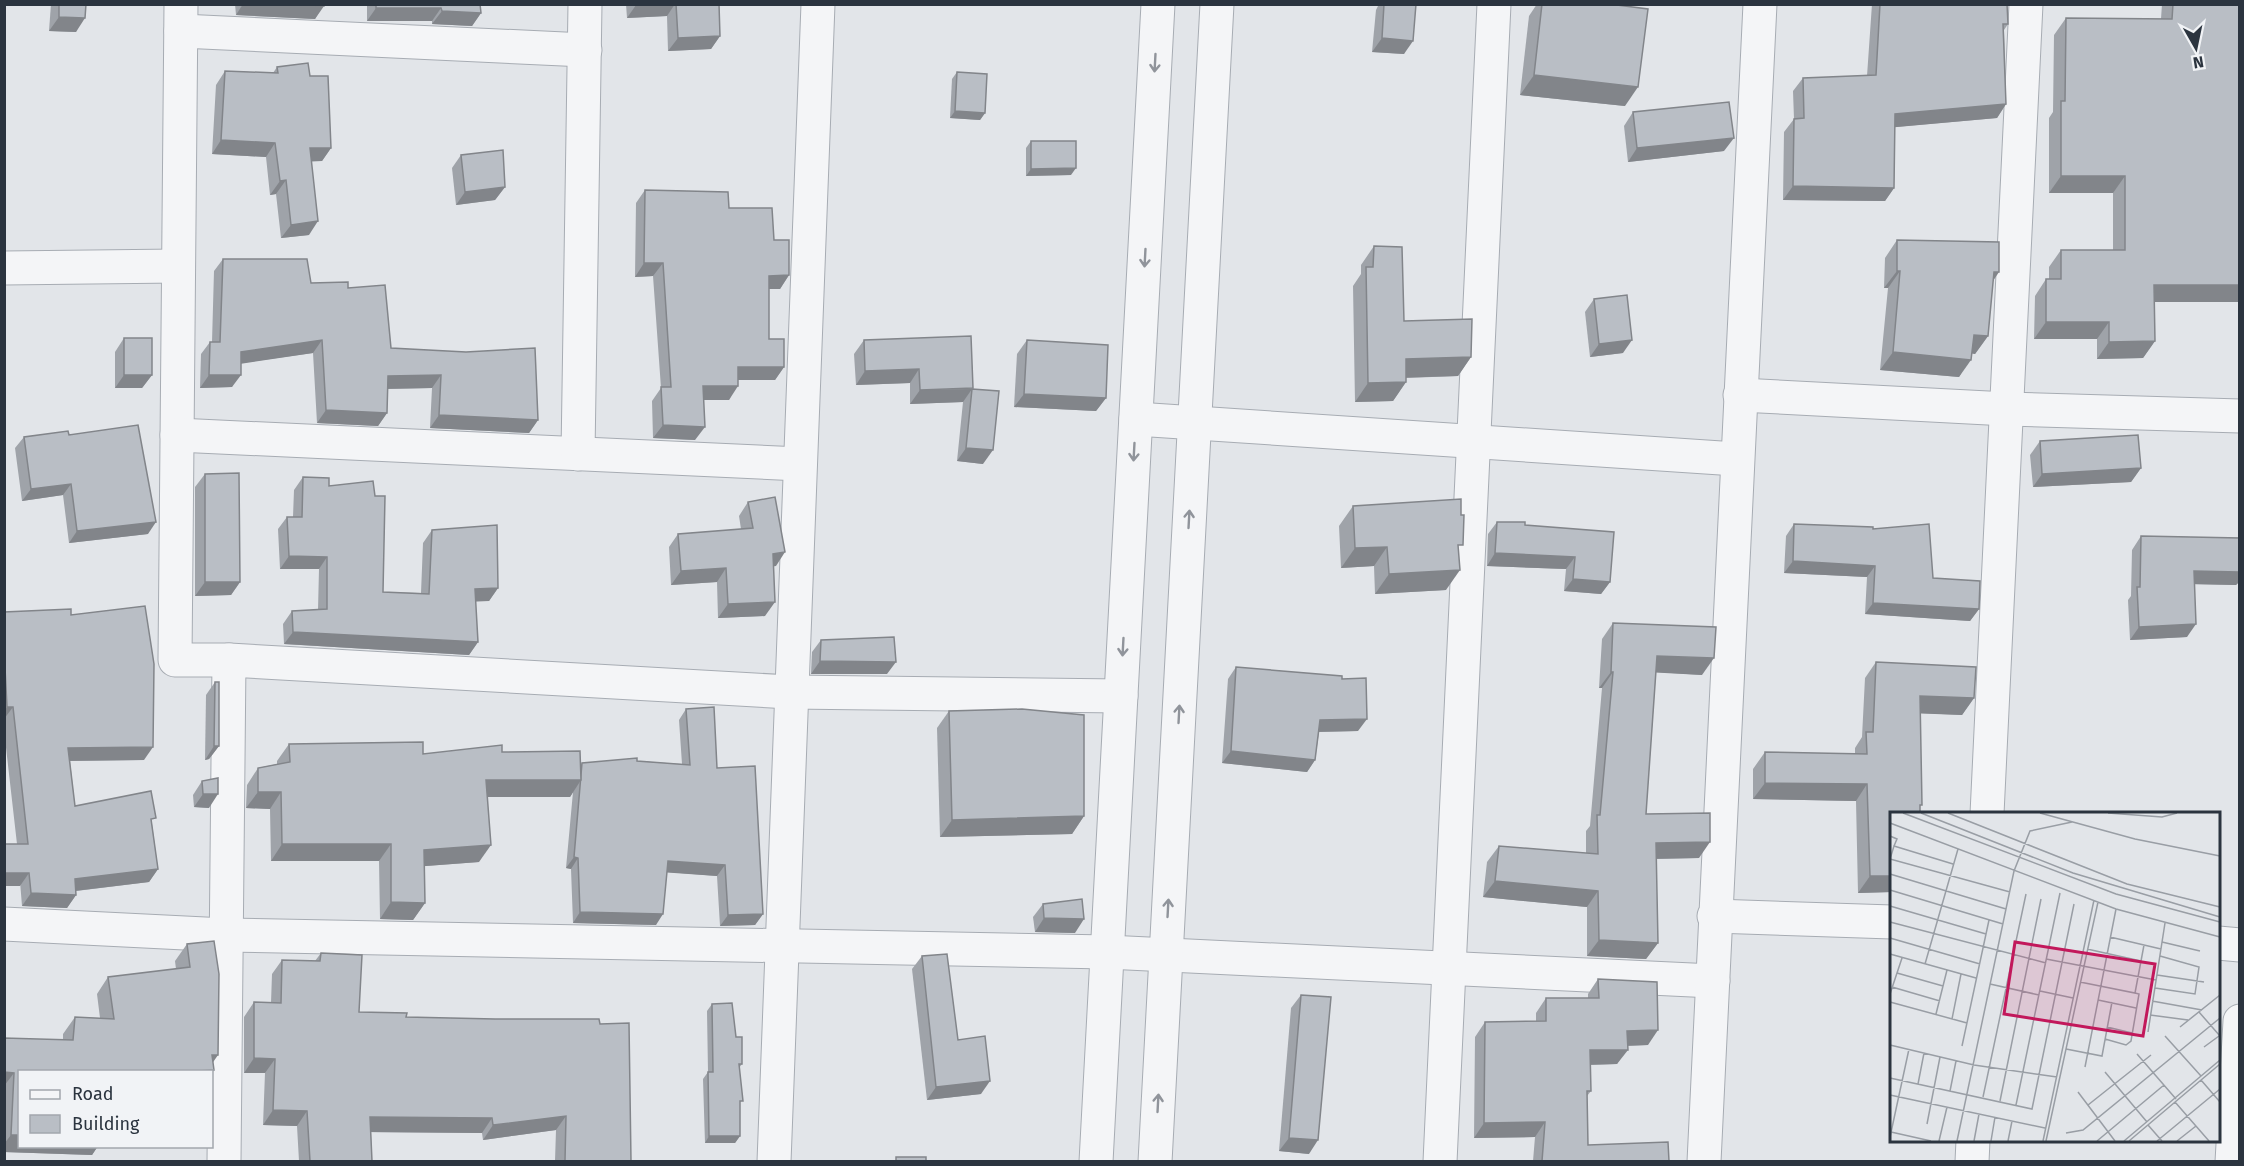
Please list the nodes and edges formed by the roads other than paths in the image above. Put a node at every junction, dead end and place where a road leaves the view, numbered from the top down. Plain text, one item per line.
1 (585, 4) edge
2 (818, 4) edge
3 (1158, 4) edge
4 (1217, 4) edge
5 (1494, 4) edge
6 (1760, 4) edge
7 (2026, 4) edge
8 (181, 18) edge
9 (585, 50) junction
10 (178, 266) junction
11 (4, 268) edge
12 (1740, 395) junction
13 (2007, 409) junction
14 (2240, 416) edge
15 (1136, 419) junction
16 (1194, 423) junction
17 (177, 435) junction
18 (1473, 440) junction
19 (578, 454) junction
20 (1737, 459) junction
21 (800, 464) junction
22 (229, 660) junction
23 (790, 692) junction
24 (1121, 696) junction
25 (1987, 812) edge
26 (1714, 916) junction
27 (1890, 922) edge
28 (4, 924) edge
29 (225, 935) junction
30 (2220, 943) edge
31 (780, 945) junction
32 (2240, 945) edge
33 (1107, 952) junction
34 (1166, 955) junction
35 (1447, 968) junction
36 (1713, 981) junction
37 (2240, 1021) edge
38 (1973, 1142) edge
39 (224, 1161) edge
40 (774, 1161) edge
41 (1096, 1161) edge
42 (1155, 1161) edge
43 (1440, 1161) edge
44 (1704, 1161) edge
45 (1972, 1161) edge
46 (2232, 1161) edge

1 - 9 street
2 - 21 street
3 -> 15 street
4 - 16 street
5 - 18 street
6 - 12 street
7 - 13 street
8 - 9 street
8 - 10 street
9 - 19 street
10 - 11 street
10 - 17 street
12 - 13 street
12 - 20 street
13 - 14 street
13 - 25 street
15 - 16 street
15 -> 24 street
16 - 18 street
34 -> 16 street
17 - 19 street
17 - 22 street
18 - 20 street
18 - 35 street
19 - 21 street
20 - 26 street
21 - 23 street
22 - 23 street
22 - 29 street
23 - 24 street
23 - 31 street
24 - 33 street
26 - 27 street
26 - 36 street
28 - 29 street
29 - 31 street
29 - 39 street
30 - 32 street
31 - 33 street
31 - 40 street
33 - 34 street
33 - 41 street
34 - 35 street
42 -> 34 street
35 - 36 street
35 - 43 street
36 - 44 street
37 - 46 street
38 - 45 street

